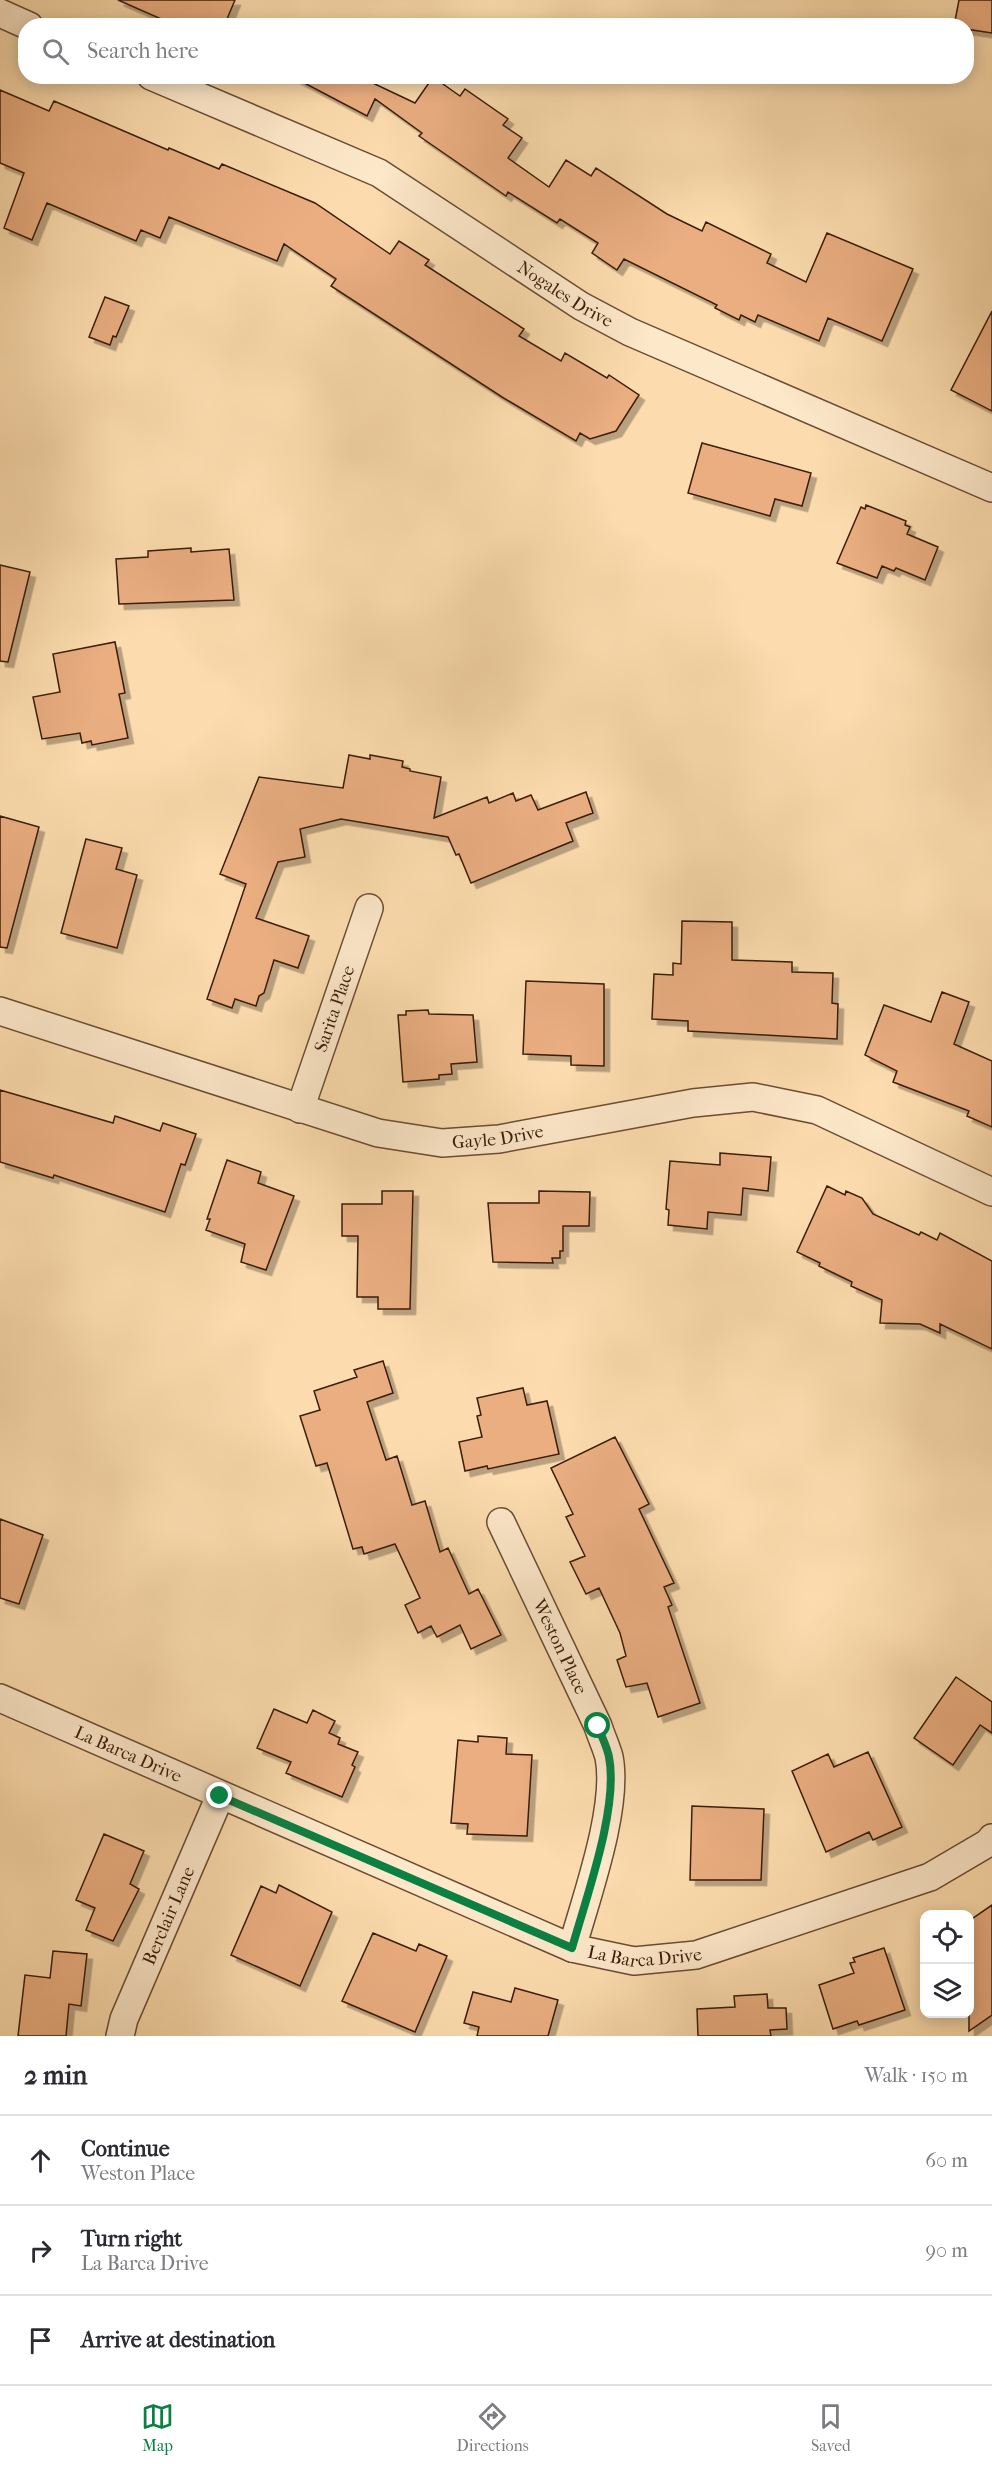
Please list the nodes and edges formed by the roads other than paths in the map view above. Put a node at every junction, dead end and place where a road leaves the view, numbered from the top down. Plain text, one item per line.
1 (0, 13) edge
2 (18, 21) edge
3 (169, 84) edge
4 (992, 488) edge
5 (369, 908) dead end
6 (0, 1011) edge
7 (300, 1110) junction
8 (992, 1192) edge
9 (501, 1522) dead end
10 (0, 1698) edge
11 (220, 1796) junction
12 (992, 1838) edge
13 (572, 1948) junction
14 (120, 2036) edge

1 - 2 street
3 - 4 street, Nogales Drive
5 - 7 street, Sarita Place
6 - 7 street, Gayle Drive
7 - 8 street, Gayle Drive
9 - 13 street, Weston Place
10 - 11 street, La Barca Drive
11 - 13 street, La Barca Drive
11 - 14 street, Berclair Lane
12 - 13 street, La Barca Drive

